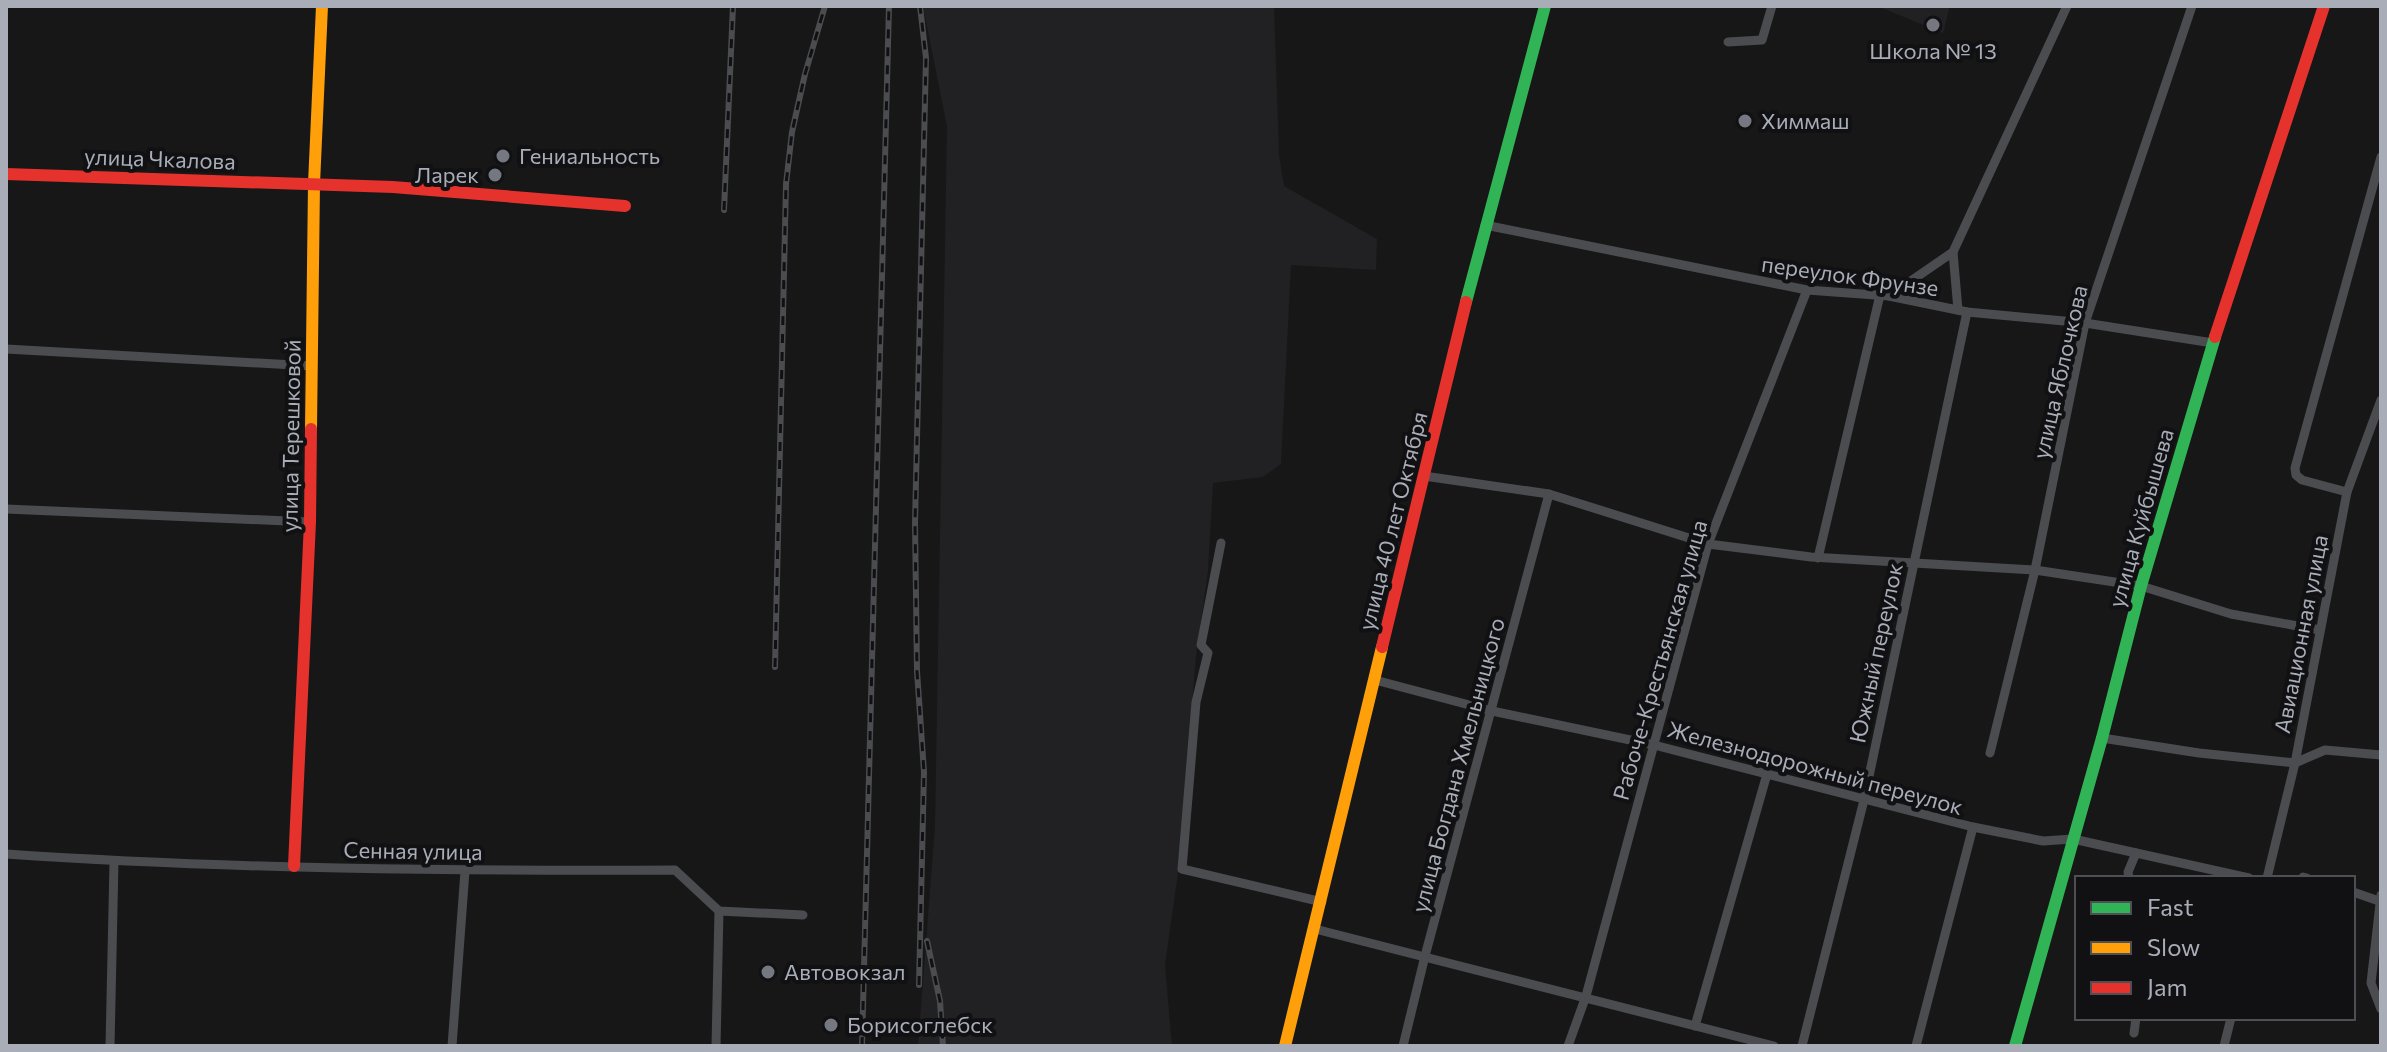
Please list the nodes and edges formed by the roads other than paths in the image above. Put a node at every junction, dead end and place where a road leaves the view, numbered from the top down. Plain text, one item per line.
1 (322, 6) edge
2 (1545, 6) edge
3 (1772, 6) edge
4 (2067, 6) edge
5 (2192, 6) edge
6 (2324, 6) edge
7 (1728, 42) dead end
8 (2381, 157) edge
9 (6, 174) edge
10 (314, 184) junction
11 (625, 206) dead end
12 (1485, 225) junction
13 (1953, 252) junction
14 (1807, 290) junction
15 (1884, 296) junction
16 (1962, 311) junction
17 (2085, 323) junction
18 (2213, 343) junction
19 (6, 349) edge
20 (312, 366) junction
21 (2381, 400) edge
22 (1424, 476) junction
23 (2347, 492) junction
24 (1549, 494) junction
25 (6, 509) edge
26 (310, 522) junction
27 (1221, 543) dead end
28 (1708, 544) junction
29 (1818, 558) junction
30 (1912, 562) junction
31 (2035, 570) junction
32 (2141, 586) junction
33 (2320, 630) junction
34 (1375, 680) junction
35 (1492, 711) junction
36 (2102, 738) junction
37 (1654, 745) junction
38 (1990, 753) dead end
39 (2381, 755) edge
40 (2295, 763) junction
41 (1767, 774) junction
42 (1864, 800) junction
43 (1973, 827) junction
44 (2073, 839) junction
45 (2136, 853) junction
46 (6, 854) edge
47 (114, 862) junction
48 (294, 866) junction
49 (465, 871) junction
50 (2129, 876) edge
51 (2240, 876) edge
52 (2267, 876) edge
53 (2355, 892) edge
54 (2380, 898) edge
55 (1322, 902) junction
56 (719, 911) junction
57 (803, 915) dead end
58 (1315, 929) junction
59 (1425, 956) junction
60 (1586, 996) junction
61 (2381, 1009) edge
62 (2136, 1020) edge
63 (2230, 1020) edge
64 (1695, 1026) junction
65 (2134, 1033) dead end
66 (110, 1046) edge
67 (452, 1046) edge
68 (716, 1046) edge
69 (1285, 1046) edge
70 (1403, 1046) edge
71 (1568, 1046) edge
72 (1774, 1046) edge
73 (1802, 1046) edge
74 (1916, 1046) edge
75 (2015, 1046) edge
76 (2224, 1046) edge

1 - 10 street, улица Терешковой
2 - 12 street, улица 40 лет Октября
3 - 7 street
4 - 13 street
5 - 17 street, улица Яблочкова
6 - 18 street, улица Куйбышева
8 - 23 street
9 - 10 street, улица Чкалова
10 - 11 street, улица Чкалова
10 - 20 street, улица Терешковой
12 - 14 street, переулок Фрунзе
12 - 22 street, улица 40 лет Октября
13 - 15 street
13 - 16 street, Южный переулок
14 - 15 street, переулок Фрунзе
14 - 28 street, Рабоче-Крестьянская улица
15 - 16 street, переулок Фрунзе
15 - 29 street
16 - 17 street, переулок Фрунзе
16 - 30 street, Южный переулок
17 - 18 street, переулок Фрунзе
17 - 31 street, улица Яблочкова
18 - 32 street, улица Куйбышева
19 - 20 street
20 - 26 street, улица Терешковой
21 - 23 street, Авиационная улица
22 - 24 street
22 - 34 street, улица 40 лет Октября
23 - 33 street, Авиационная улица
24 - 28 street
24 - 35 street, улица Богдана Хмельницкого
25 - 26 street
26 - 48 street, улица Терешковой
27 - 55 street
28 - 29 street
28 - 37 street, Рабоче-Крестьянская улица
29 - 30 street
30 - 31 street
30 - 42 street, Южный переулок
31 - 32 street
31 - 38 street, улица Яблочкова
32 - 33 street
32 - 36 street, улица Куйбышева
33 - 40 street, Авиационная улица
34 - 35 street, Железнодорожный переулок
34 - 55 street, улица 40 лет Октября
35 - 37 street, Железнодорожный переулок
35 - 59 street, улица Богдана Хмельницкого
36 - 40 street
36 - 44 street, улица Куйбышева
37 - 41 street, Железнодорожный переулок
37 - 60 street, Рабоче-Крестьянская улица
39 - 40 street
40 - 52 street, Авиационная улица
41 - 42 street, Железнодорожный переулок
41 - 64 street
42 - 43 street, Железнодорожный переулок
42 - 73 street, Южный переулок
43 - 44 street, Железнодорожный переулок
43 - 74 street
44 - 45 street, Железнодорожный переулок
44 - 75 street, улица Куйбышева
45 - 50 street
45 - 51 street, Железнодорожный переулок
46 - 47 street, Сенная улица
47 - 48 street, Сенная улица
47 - 66 street
48 - 49 street, Сенная улица
49 - 56 street, Сенная улица
49 - 67 street
53 - 54 street
54 - 61 street
55 - 58 street, улица 40 лет Октября
56 - 57 street
56 - 68 street
58 - 59 street
58 - 69 street, улица 40 лет Октября
59 - 60 street
59 - 70 street, улица Богдана Хмельницкого
60 - 64 street
60 - 71 street, Рабоче-Крестьянская улица
62 - 65 street
63 - 76 street
64 - 72 street

